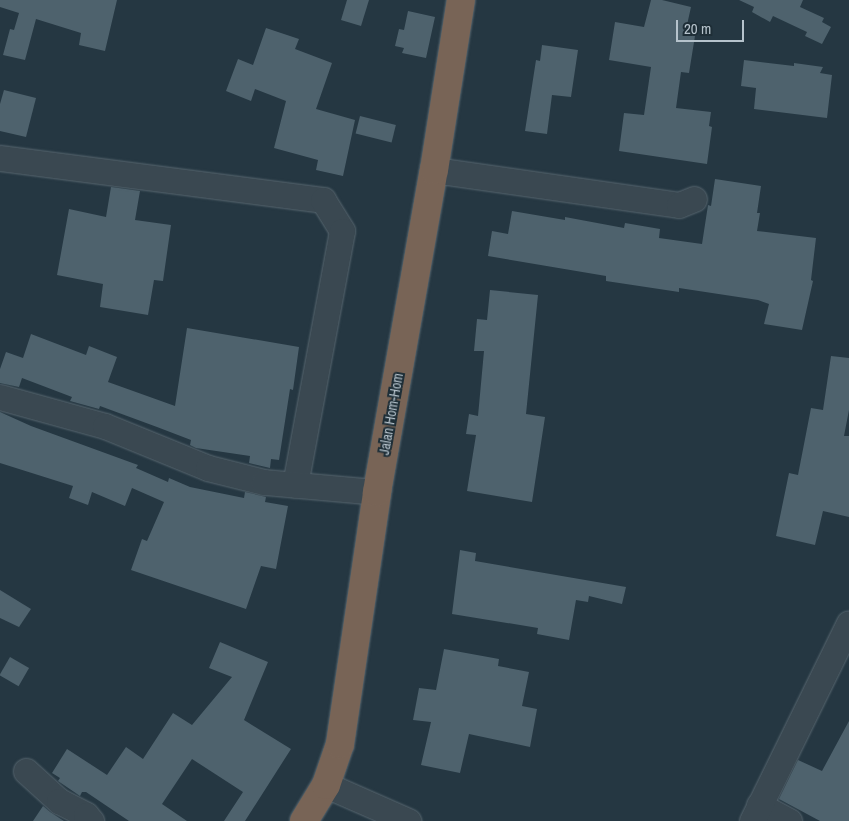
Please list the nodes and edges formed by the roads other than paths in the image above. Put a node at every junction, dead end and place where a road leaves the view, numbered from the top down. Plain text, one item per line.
1 (461, 0) edge
2 (0, 158) edge
3 (434, 170) junction
4 (694, 199) dead end
5 (0, 397) edge
6 (296, 485) junction
7 (377, 492) junction
8 (849, 623) edge
9 (26, 771) dead end
10 (326, 785) junction
11 (756, 813) edge
12 (91, 821) edge
13 (304, 821) edge
14 (408, 821) edge
15 (788, 821) edge

1 - 3 highway, Jalan Hom-Hom
2 - 6 street
3 - 4 street
3 - 7 highway, Jalan Hom-Hom
5 - 6 street
6 - 7 street
7 - 10 highway, Jalan Hom-Hom
8 - 11 street
9 - 12 street
10 - 13 highway, Jalan Hom-Hom
10 - 14 street
11 - 15 street

